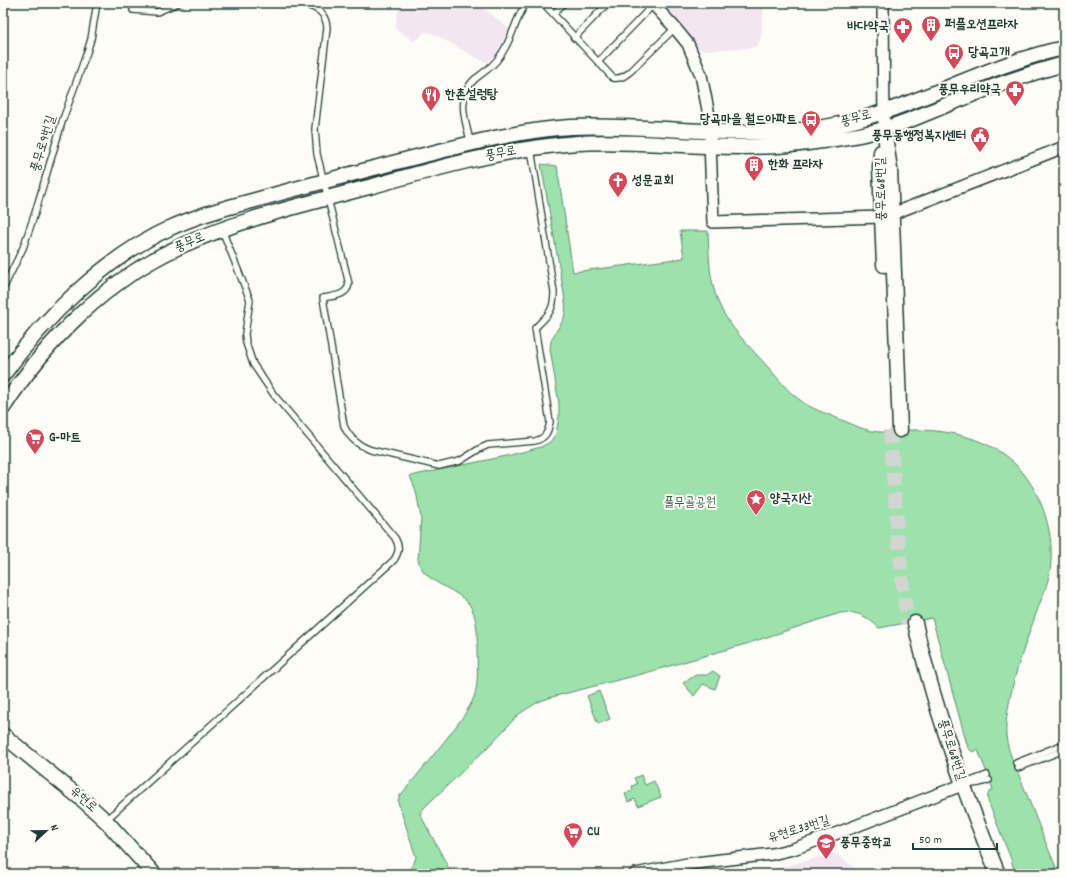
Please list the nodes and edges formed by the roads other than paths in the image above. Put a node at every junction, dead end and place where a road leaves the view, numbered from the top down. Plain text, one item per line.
1 (96, 3) edge
2 (178, 3) edge
3 (271, 3) edge
4 (526, 3) edge
5 (543, 3) edge
6 (564, 3) edge
7 (608, 3) edge
8 (883, 3) edge
9 (652, 4) edge
10 (133, 10) dead end
11 (553, 14) junction
12 (675, 28) junction
13 (574, 38) junction
14 (1064, 48) edge
15 (598, 62) junction
16 (1064, 64) edge
17 (884, 112) junction
18 (884, 129) junction
19 (710, 132) junction
20 (471, 144) junction
21 (710, 146) junction
22 (1064, 147) edge
23 (531, 149) junction
24 (324, 181) junction
25 (329, 198) junction
26 (887, 215) junction
27 (222, 230) junction
28 (3, 289) edge
29 (3, 375) edge
30 (3, 408) edge
31 (895, 430) tunnel mouth
32 (911, 623) tunnel mouth
33 (3, 735) edge
34 (1064, 744) edge
35 (1064, 750) edge
36 (988, 778) dead end
37 (959, 786) junction
38 (106, 820) junction
39 (154, 874) edge
40 (636, 874) edge
41 (991, 874) edge
42 (998, 874) edge

1 - 28 lane, 풍무로9번길
2 - 10 lane
3 - 24 lane
4 - 20 lane, 풍무로
5 - 11 lane
6 - 11 lane
7 - 13 lane
8 - 17 street
9 - 12 street
9 - 15 lane
11 - 13 lane
12 - 15 lane
12 - 19 street
13 - 15 lane
14 - 17 street, 풍무로
16 - 18 street, 풍무로
17 - 18 street
17 - 19 street, 풍무로
18 - 21 street, 풍무로
18 - 26 street, 풍무로68번길
19 - 20 street, 풍무로
19 - 21 street
20 - 24 street, 풍무로
21 - 23 street, 풍무로
21 - 26 street
22 - 26 street
23 - 25 street, 풍무로
23 - 25 lane
24 - 25 lane
24 - 29 street, 풍무로
25 - 27 street, 풍무로
26 - 31 street, 풍무로68번길
27 - 30 street, 풍무로
27 - 38 lane
32 - 37 street, 풍무로68번길
33 - 38 street, 유현로
34 - 35 lane
36 - 37 lane
37 - 40 street, 유현로33번길
37 - 41 street, 풍무로68번길
37 - 42 street, 풍무로68번길
38 - 39 street, 유현로

